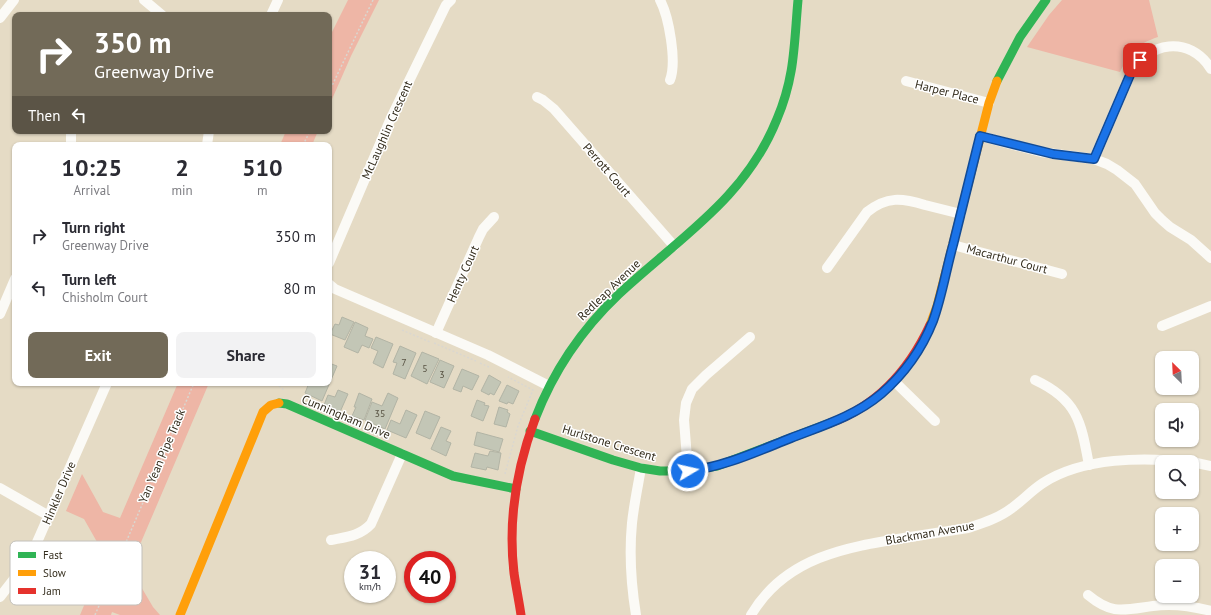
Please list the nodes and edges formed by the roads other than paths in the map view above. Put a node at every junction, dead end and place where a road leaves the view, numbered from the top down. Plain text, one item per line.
1 (14, 0) edge
2 (144, 0) edge
3 (278, 0) edge
4 (451, 0) edge
5 (660, 0) edge
6 (791, 0) edge
7 (798, 0) edge
8 (1032, 0) edge
9 (1044, 3) edge
10 (158, 12) edge
11 (272, 12) edge
12 (796, 17) junction
13 (0, 18) edge
14 (1211, 69) edge
15 (670, 80) dead end
16 (906, 81) dead end
17 (537, 98) dead end
18 (989, 103) junction
19 (980, 136) junction
20 (1094, 159) junction
21 (961, 214) junction
22 (494, 217) dead end
23 (953, 245) junction
24 (674, 246) junction
25 (332, 256) edge
26 (1211, 258) edge
27 (827, 268) dead end
28 (1062, 274) dead end
29 (12, 286) edge
30 (332, 286) edge
31 (1211, 306) edge
32 (0, 314) edge
33 (1162, 326) dead end
34 (436, 333) junction
35 (750, 337) dead end
36 (1035, 380) dead end
37 (894, 381) junction
38 (106, 386) edge
39 (549, 386) junction
40 (935, 421) dead end
41 (530, 431) junction
42 (402, 454) junction
43 (1155, 460) edge
44 (1199, 464) edge
45 (1089, 465) junction
46 (1211, 466) edge
47 (642, 468) junction
48 (688, 471) junction
49 (0, 488) edge
50 (516, 489) junction
51 (51, 513) junction
52 (331, 540) dead end
53 (38, 541) edge
54 (10, 584) edge
55 (1088, 595) dead end
56 (0, 597) edge
57 (1211, 611) edge
58 (184, 614) edge
59 (521, 615) edge
60 (636, 615) edge
61 (751, 615) edge

1 - 13 street
2 - 10 street
3 - 11 street
4 - 25 street, McLaughlin Crescent
5 - 15 street
6 - 12 street, Redleap Avenue
7 - 12 street, Redleap Avenue
8 - 9 street
9 - 18 street, Hurlstone Crescent
12 - 24 street, Redleap Avenue
14 - 20 street
16 - 18 street, Harper Place
17 - 24 street, Perrott Court
18 - 19 street, Hurlstone Crescent
19 - 20 street
19 - 21 street, Hurlstone Crescent
20 - 26 street
21 - 23 street, Hurlstone Crescent
21 - 27 street
22 - 34 street, Henty Court
23 - 28 street, Macarthur Court
23 - 37 street, Hurlstone Crescent
24 - 39 street, Redleap Avenue
29 - 32 street
30 - 34 street
31 - 33 street
34 - 39 street
35 - 48 street
36 - 45 street
37 - 40 street
37 - 48 street, Hurlstone Crescent
38 - 51 street, Hinkler Drive
39 - 41 street, Redleap Avenue
41 - 47 street, Hurlstone Crescent
41 - 50 street, Redleap Avenue
42 - 50 street, Cunningham Drive
42 - 52 street
42 - 58 street, Cunningham Drive
43 - 45 street, Blackman Avenue
44 - 46 street, Blackman Avenue
45 - 61 street, Blackman Avenue
47 - 48 street, Hurlstone Crescent
47 - 60 street
49 - 51 street
50 - 59 street, Redleap Avenue
51 - 53 street, Hinkler Drive
54 - 56 street, Hinkler Drive
55 - 57 street

